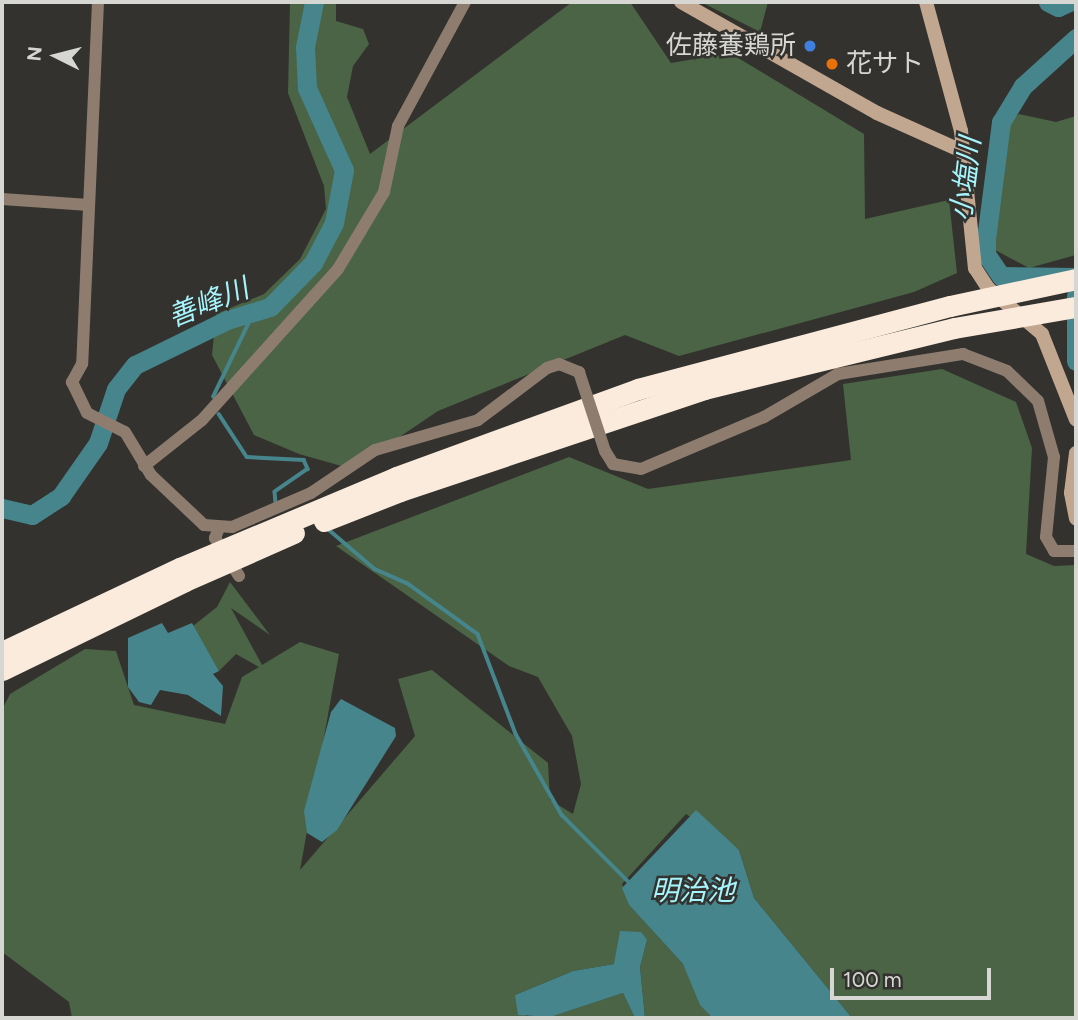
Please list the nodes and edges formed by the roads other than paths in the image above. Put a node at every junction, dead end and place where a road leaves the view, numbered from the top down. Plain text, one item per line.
1 (98, 2) edge
2 (465, 2) edge
3 (681, 2) edge
4 (926, 2) edge
5 (964, 152) junction
6 (2, 199) edge
7 (89, 205) junction
8 (1076, 279) edge
9 (1076, 307) edge
10 (1076, 420) edge
11 (1076, 453) edge
12 (144, 466) junction
13 (398, 484) junction
14 (1076, 519) edge
15 (219, 528) junction
16 (1076, 551) edge
17 (239, 576) dead end
18 (36, 644) junction
19 (2, 652) edge
20 (2, 670) edge

1 - 7 street
2 - 12 street
3 - 5 main road
4 - 5 main road
5 - 10 main road
6 - 7 street
7 - 12 street
8 - 13 highway, bridge
9 - 13 highway, bridge
11 - 14 main road
12 - 15 street
13 - 18 highway, bridge
15 - 16 street, bridge
15 - 17 street
18 - 19 highway
18 - 20 highway

